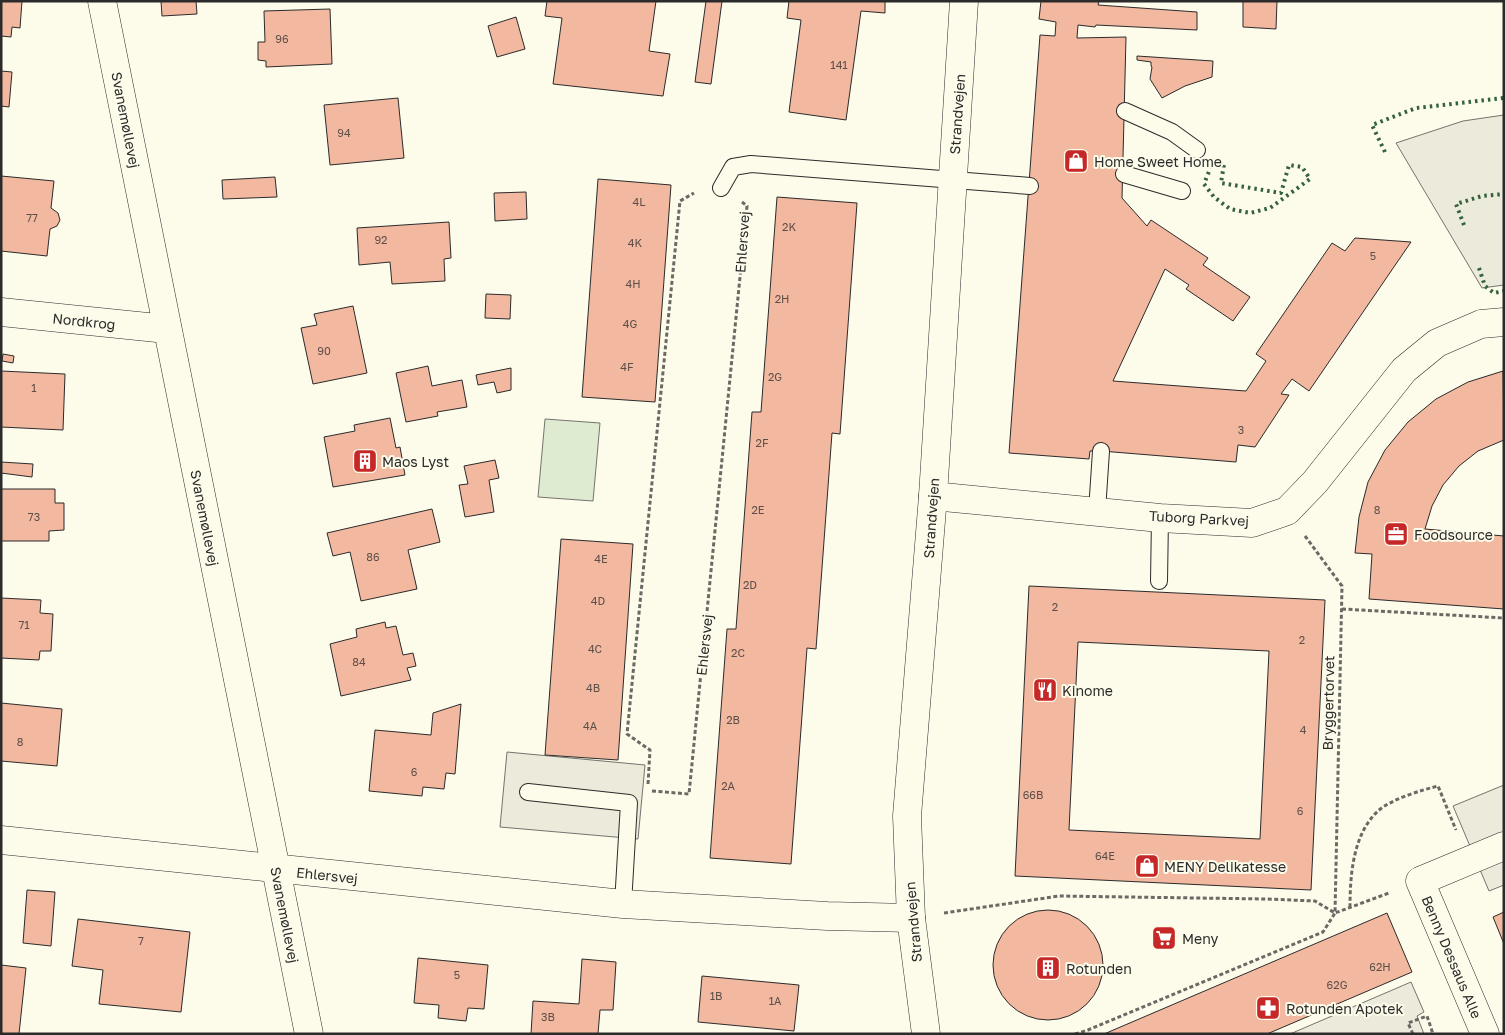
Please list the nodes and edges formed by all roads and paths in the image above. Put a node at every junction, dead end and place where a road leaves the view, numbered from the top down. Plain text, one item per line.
1 (102, 1) edge
2 (964, 1) edge
3 (1125, 111) dead end
4 (1197, 150) dead end
5 (1124, 174) dead end
6 (953, 180) junction
7 (1030, 186) dead end
8 (722, 188) junction
9 (1182, 191) dead end
10 (1, 312) edge
11 (1504, 322) edge
12 (167, 329) junction
13 (1101, 451) dead end
14 (932, 496) junction
15 (1097, 511) junction
16 (1287, 511) junction
17 (1160, 518) junction
18 (1159, 581) dead end
19 (1342, 609) junction
20 (1504, 618) edge
21 (528, 792) dead end
22 (1, 840) edge
23 (1504, 846) edge
24 (1468, 861) junction
25 (276, 869) junction
26 (1420, 881) junction
27 (623, 904) junction
28 (1350, 907) junction
29 (1335, 913) junction
30 (911, 918) junction
31 (309, 1034) edge
32 (926, 1034) edge
33 (1074, 1034) edge
34 (1413, 1034) edge
35 (1433, 1034) edge
36 (1485, 1034) edge

1 - 12 street, Svanemøllevej
2 - 6 street, Strandvejen
3 - 4 lane
5 - 9 lane
6 - 7 lane
6 - 8 lane
6 - 14 street, Strandvejen
8 - 8 path, Ehlersvej
10 - 12 street, Nordkrog
11 - 16 street, Tuborg Parkvej
12 - 25 street, Svanemøllevej
13 - 15 lane
14 - 15 street, Tuborg Parkvej
14 - 30 street, Strandvejen
15 - 17 street, Tuborg Parkvej
16 - 17 street, Tuborg Parkvej
16 - 19 path, Bryggertorvet
17 - 18 lane
19 - 20 path
19 - 29 path, Bryggertorvet
21 - 27 lane
22 - 25 street, Ehlersvej
23 - 24 street
24 - 26 street
24 - 28 path
25 - 27 street, Ehlersvej
25 - 31 street, Svanemøllevej
26 - 28 path
26 - 36 street, Benny Dessaus Alle
27 - 30 street, Ehlersvej
28 - 29 path
29 - 30 path
29 - 33 path
30 - 32 street, Strandvejen
34 - 35 path

